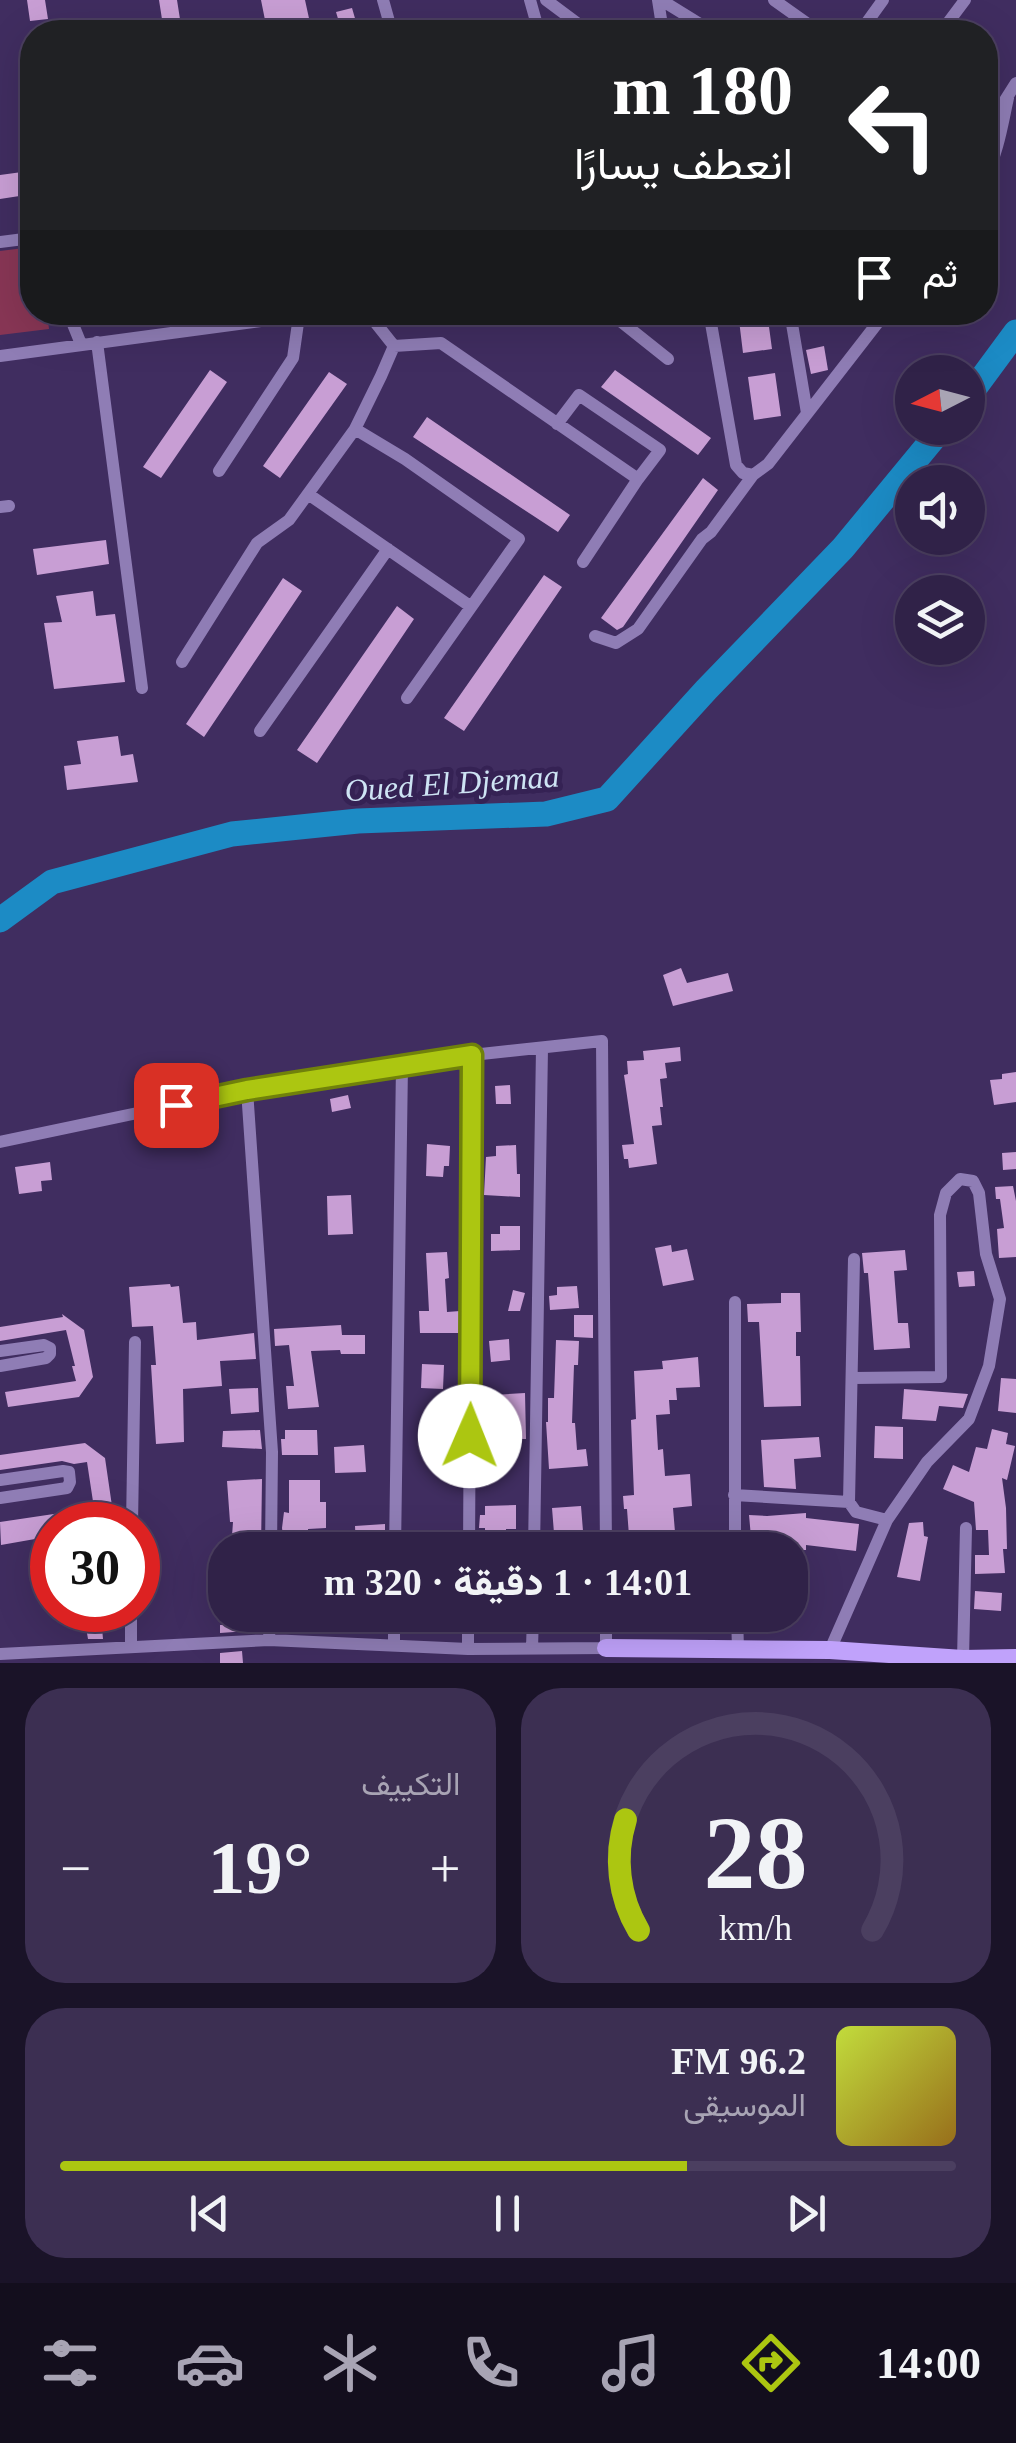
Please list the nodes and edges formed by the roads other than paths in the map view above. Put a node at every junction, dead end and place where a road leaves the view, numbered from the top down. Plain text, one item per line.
1 (546, 0) edge
2 (660, 0) edge
3 (774, 0) edge
4 (573, 20) edge
5 (693, 20) edge
6 (802, 20) edge
7 (1016, 83) edge
8 (1008, 98) junction
9 (998, 113) edge
10 (998, 144) edge
11 (73, 325) edge
12 (229, 325) edge
13 (298, 325) edge
14 (377, 325) edge
15 (626, 325) edge
16 (711, 325) edge
17 (792, 325) edge
18 (873, 325) edge
19 (876, 325) edge
20 (874, 328) junction
21 (96, 342) junction
22 (81, 344) junction
23 (394, 346) junction
24 (0, 356) edge
25 (668, 358) dead end
26 (808, 412) junction
27 (557, 424) junction
28 (355, 430) junction
29 (219, 471) dead end
30 (754, 475) junction
31 (638, 479) junction
32 (308, 494) junction
33 (388, 548) junction
34 (582, 562) dead end
35 (470, 606) junction
36 (595, 636) dead end
37 (182, 662) dead end
38 (142, 688) dead end
39 (407, 698) dead end
40 (260, 731) dead end
41 (542, 1048) junction
42 (472, 1055) junction
43 (402, 1064) junction
44 (247, 1090) junction
45 (0, 1142) edge
46 (854, 1260) dead end
47 (734, 1302) dead end
48 (135, 1342) dead end
49 (0, 1352) edge
50 (0, 1366) edge
51 (854, 1378) junction
52 (0, 1480) edge
53 (734, 1495) junction
54 (0, 1498) edge
55 (132, 1502) edge
56 (849, 1502) junction
57 (887, 1520) junction
58 (966, 1528) dead end
59 (271, 1532) edge
60 (395, 1532) edge
61 (469, 1532) edge
62 (534, 1532) edge
63 (606, 1532) edge
64 (735, 1532) edge
65 (130, 1632) edge
66 (269, 1632) edge
67 (394, 1632) edge
68 (468, 1632) edge
69 (532, 1632) edge
70 (606, 1632) edge
71 (737, 1632) edge
72 (269, 1640) junction
73 (394, 1644) junction
74 (130, 1646) junction
75 (532, 1648) junction
76 (606, 1648) junction
77 (468, 1649) junction
78 (738, 1650) junction
79 (830, 1650) junction
80 (0, 1654) edge
81 (963, 1658) junction
82 (1016, 1658) edge

1 - 4 street
2 - 5 street
3 - 6 street
7 - 8 street
8 - 9 street
8 - 10 street
11 - 22 street
12 - 21 street
13 - 29 street
14 - 23 street
15 - 25 street
16 - 30 street
17 - 26 street
18 - 20 street
19 - 20 street
20 - 26 street
21 - 22 street
21 - 38 street
22 - 24 street
23 - 27 street
23 - 28 street
26 - 30 street
27 - 31 street
27 - 31 street
28 - 32 street
28 - 35 street
30 - 36 street
31 - 34 street
32 - 33 street
32 - 37 street
33 - 35 street
33 - 40 street
35 - 39 street
41 - 42 street
41 - 62 street
41 - 63 street
42 - 43 street
42 - 61 street
43 - 44 street
43 - 60 street
44 - 45 street
44 - 59 street
46 - 51 street
47 - 53 street
48 - 55 street
49 - 50 street
51 - 56 street
51 - 57 street
52 - 54 street
53 - 56 street
53 - 64 street
56 - 57 street
57 - 79 street
58 - 81 street
65 - 74 street
66 - 72 street
67 - 73 street
68 - 77 street
69 - 75 street
70 - 76 street
71 - 78 street
72 - 73 street
72 - 74 street
73 - 77 street
74 - 80 street
75 - 76 street
75 - 77 street
76 - 78 street
78 - 79 street
79 - 81 street
81 - 82 street

